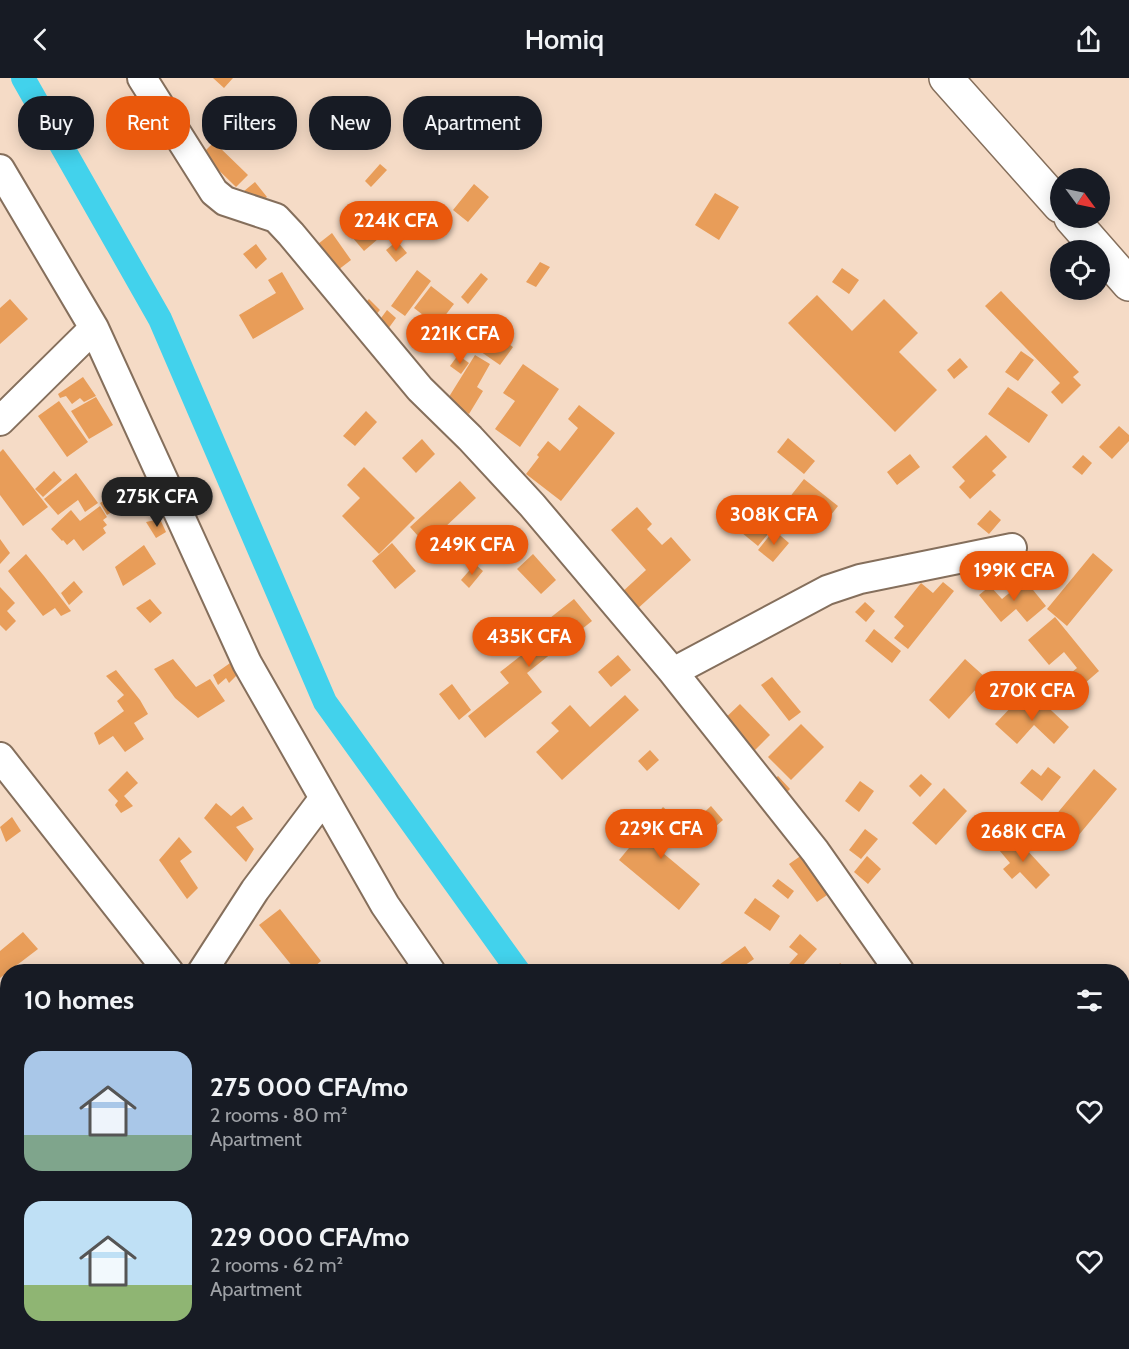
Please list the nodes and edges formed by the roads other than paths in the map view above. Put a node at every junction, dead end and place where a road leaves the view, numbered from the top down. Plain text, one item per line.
1 (142, 78) edge
2 (946, 78) edge
3 (0, 169) edge
4 (1050, 195) edge
5 (1080, 228) edge
6 (1129, 284) edge
7 (94, 328) junction
8 (0, 421) edge
9 (1012, 548) dead end
10 (673, 672) junction
11 (0, 757) edge
12 (324, 798) junction
13 (163, 964) edge
14 (207, 964) edge
15 (426, 964) edge
16 (894, 964) edge

1 - 10 street
2 - 4 highway
3 - 7 street
5 - 6 highway
7 - 8 street
7 - 12 street
9 - 10 street
10 - 16 street
11 - 13 street
12 - 14 street
12 - 15 street

